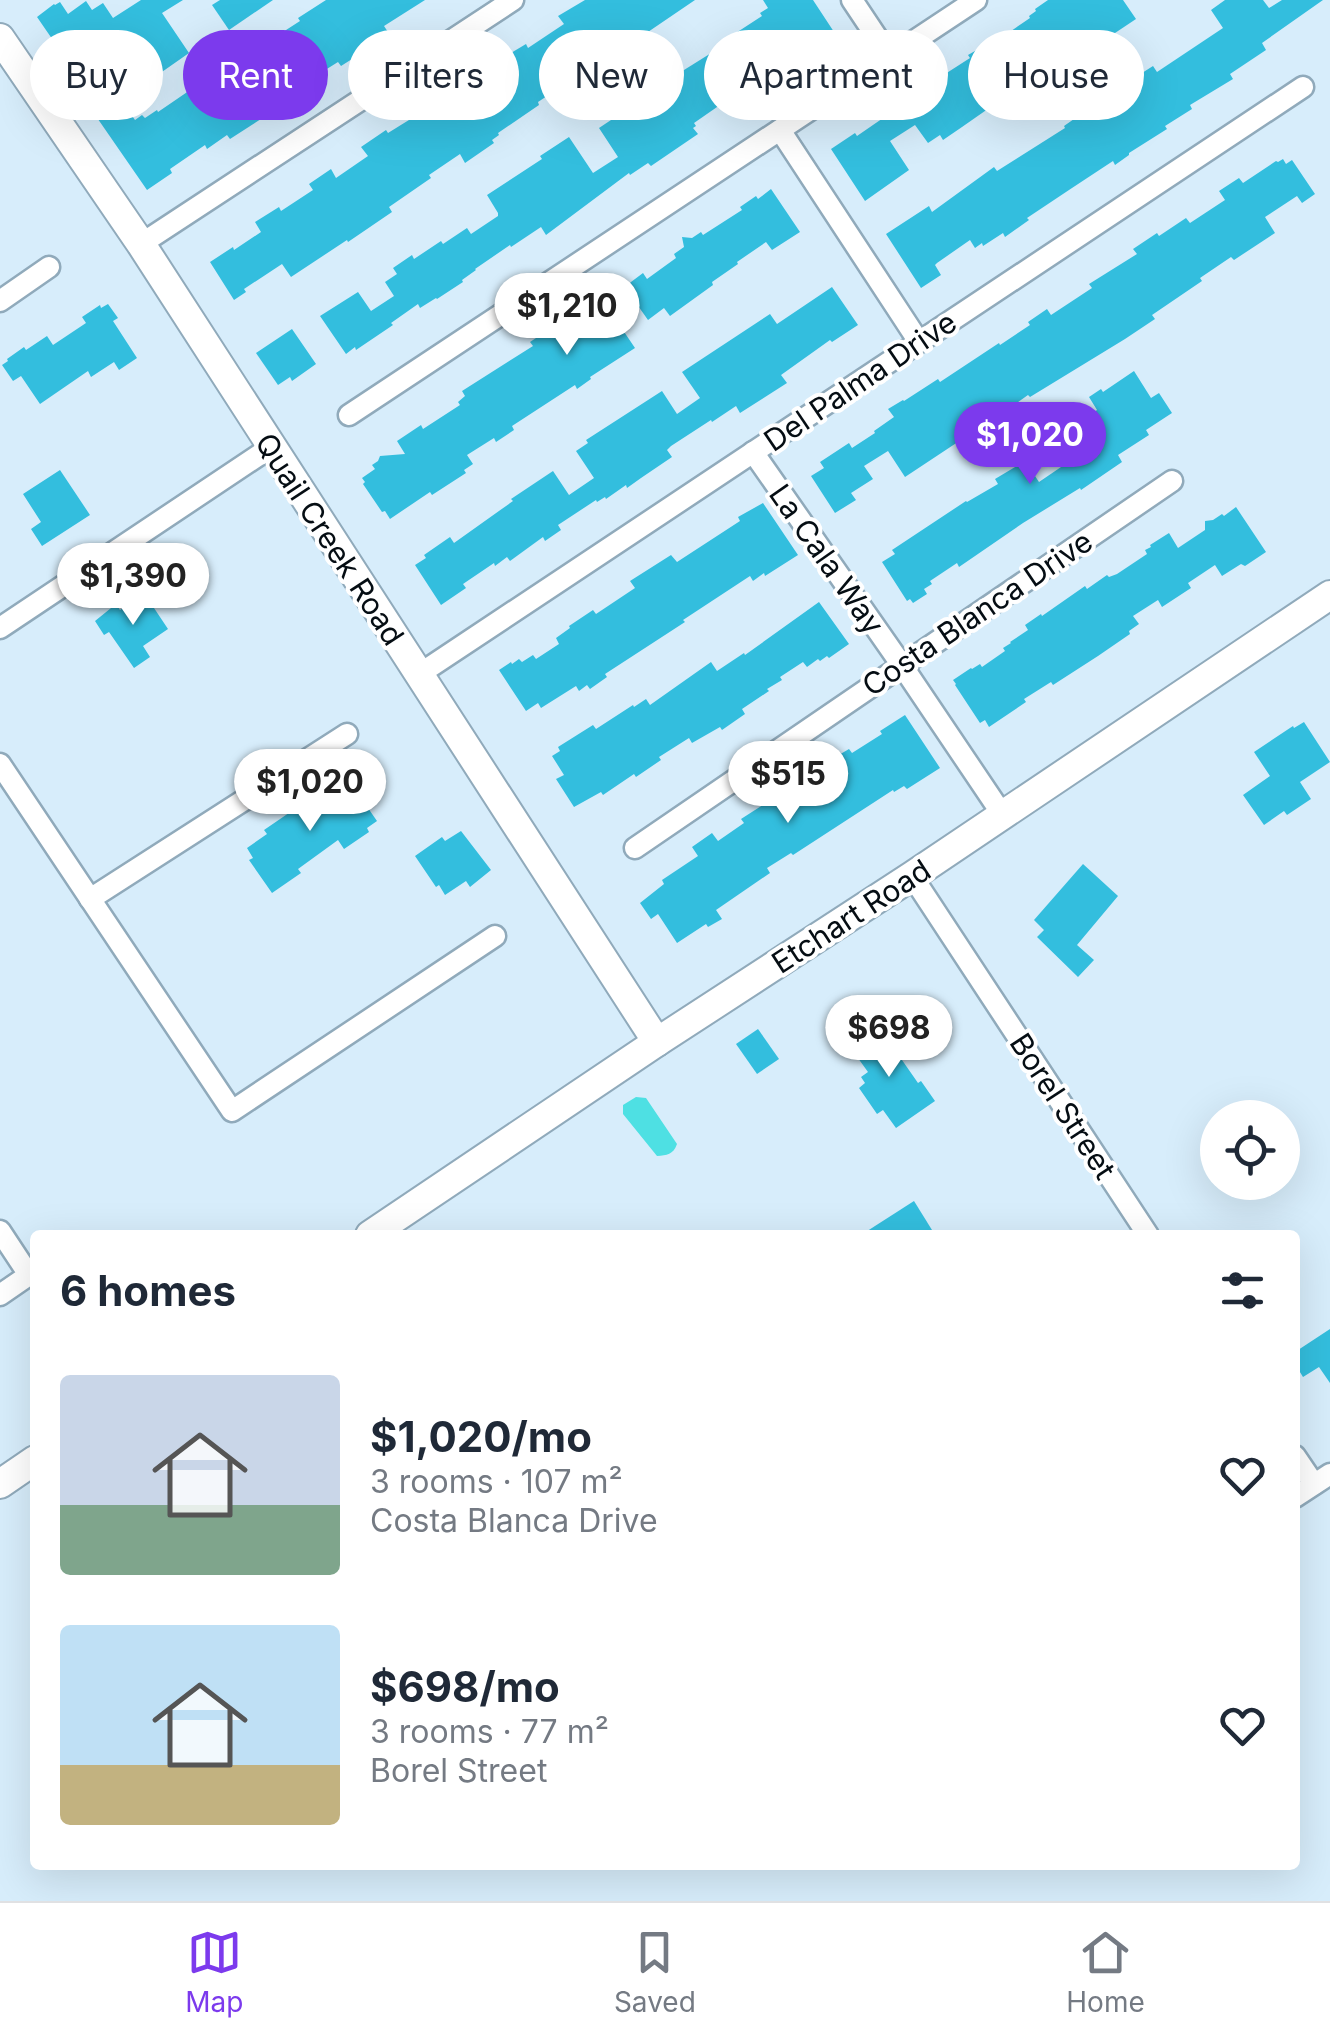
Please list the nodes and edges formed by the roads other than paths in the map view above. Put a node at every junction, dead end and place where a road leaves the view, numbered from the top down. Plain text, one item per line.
1 (513, 0) edge
2 (852, 0) edge
3 (976, 0) edge
4 (872, 30) edge
5 (931, 30) edge
6 (0, 38) edge
7 (1303, 87) dead end
8 (795, 120) edge
9 (780, 130) junction
10 (140, 244) junction
11 (49, 267) dead end
12 (0, 301) edge
13 (919, 342) junction
14 (349, 415) dead end
15 (271, 446) junction
16 (753, 452) junction
17 (1172, 481) dead end
18 (1330, 595) edge
19 (0, 628) edge
20 (901, 664) junction
21 (418, 675) junction
22 (347, 734) dead end
23 (0, 764) edge
24 (1002, 814) junction
25 (635, 848) dead end
26 (912, 876) junction
27 (90, 899) junction
28 (495, 936) dead end
29 (658, 1042) junction
30 (377, 1230) edge
31 (1145, 1230) edge
32 (0, 1231) edge
33 (0, 1294) edge
34 (1300, 1460) edge
35 (30, 1463) edge
36 (1322, 1479) edge
37 (0, 1484) edge
38 (1300, 1494) edge

1 - 10 street
2 - 4 street
3 - 5 street
6 - 10 street, Quail Creek Road
7 - 13 street, Del Palma Drive
8 - 9 street
9 - 13 street
9 - 14 street
10 - 15 street, Quail Creek Road
11 - 12 street
13 - 16 street, Del Palma Drive
15 - 19 street
15 - 21 street, Quail Creek Road
16 - 20 street, La Cala Way
16 - 21 street, Del Palma Drive
17 - 20 street, Costa Blanca Drive
18 - 24 street, Etchart Road
20 - 24 street, La Cala Way
20 - 25 street, Costa Blanca Drive
21 - 29 street, Quail Creek Road
22 - 27 street
23 - 27 street
24 - 26 street, Etchart Road
26 - 29 street, Etchart Road
26 - 31 street, Borel Street
27 - 28 street
29 - 30 street, Etchart Road
32 - 33 street
34 - 36 street
35 - 37 street
36 - 38 street

